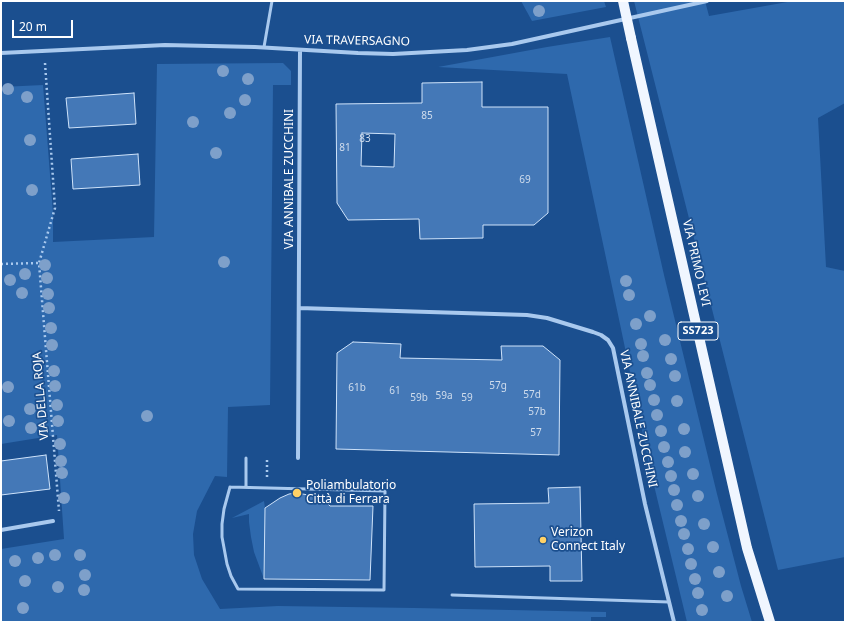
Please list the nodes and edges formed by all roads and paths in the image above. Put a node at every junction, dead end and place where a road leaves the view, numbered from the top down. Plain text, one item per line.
1 (272, 1) edge
2 (623, 1) edge
3 (707, 1) edge
4 (264, 47) junction
5 (44, 50) junction
6 (300, 50) junction
7 (1, 53) edge
8 (39, 263) junction
9 (1, 264) edge
10 (299, 308) junction
11 (246, 458) dead end
12 (267, 458) dead end
13 (298, 458) dead end
14 (246, 487) junction
15 (267, 488) junction
16 (53, 521) joint
17 (1, 530) edge
18 (452, 595) dead end
19 (669, 602) junction
20 (674, 622) edge
21 (770, 622) edge

1 - 4 lane
2 - 21 main road, VIA PRIMO LEVI / SS723, bridge
3 - 6 street, VIA TRAVERSAGNO
4 - 5 street, VIA TRAVERSAGNO
4 - 6 street, VIA TRAVERSAGNO
5 - 7 street, VIA TRAVERSAGNO
5 - 8 path, VIA DELLA ROJA
6 - 10 street, VIA ANNIBALE ZUCCHINI
8 - 9 path
8 - 16 path, VIA DELLA ROJA
10 - 13 street, VIA ANNIBALE ZUCCHINI
10 - 19 street, VIA ANNIBALE ZUCCHINI
11 - 14 lane
12 - 15 path
14 - 15 lane
14 - 15 lane
16 - 17 street
18 - 19 lane
19 - 20 street, VIA ANNIBALE ZUCCHINI

